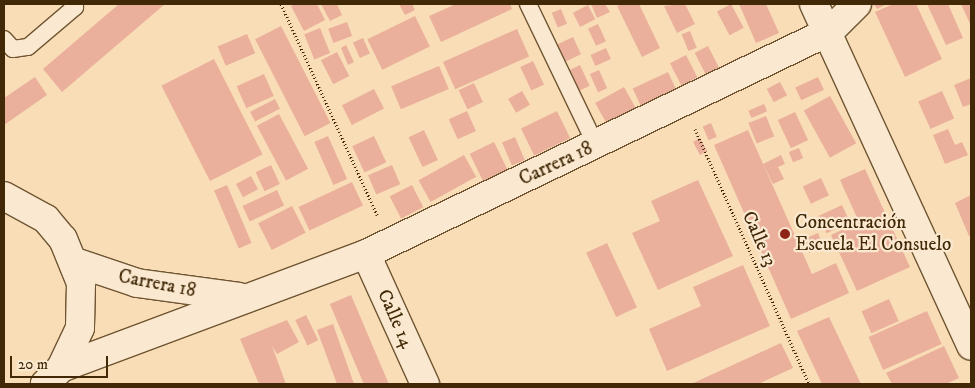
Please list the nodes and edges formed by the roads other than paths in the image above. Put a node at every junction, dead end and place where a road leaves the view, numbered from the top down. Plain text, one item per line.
1 (528, 4) edge
2 (814, 4) edge
3 (857, 4) edge
4 (75, 5) edge
5 (830, 31) junction
6 (4, 39) edge
7 (596, 145) junction
8 (4, 196) edge
9 (378, 248) junction
10 (75, 262) junction
11 (240, 298) junction
12 (971, 346) edge
13 (58, 378) edge
14 (425, 384) edge

1 - 7 lane
2 - 5 street
3 - 5 street, Carrera 18
4 - 6 lane
5 - 7 street, Carrera 18
5 - 12 street
7 - 9 street, Carrera 18
8 - 10 street
9 - 11 street, Carrera 18
9 - 14 street, Calle 14
10 - 11 street, Carrera 18
10 - 13 street
11 - 13 street, Carrera 18

